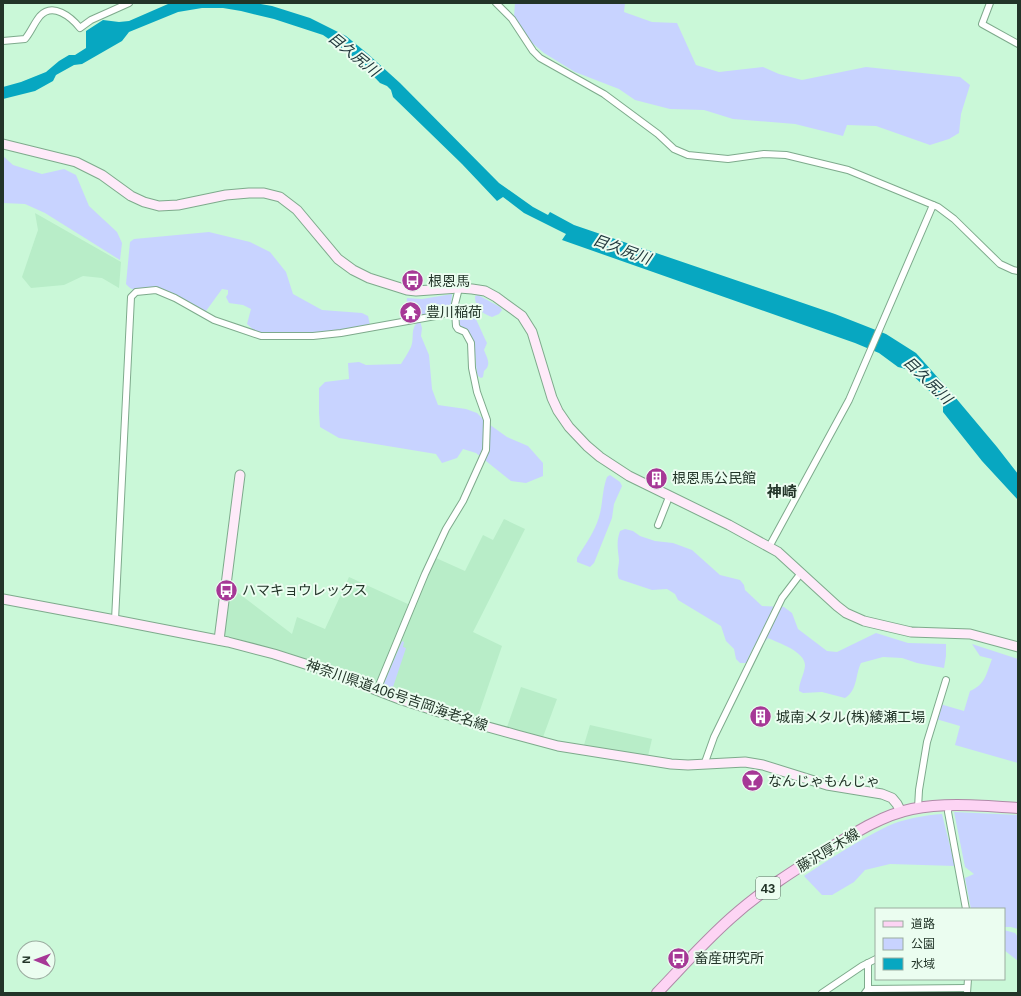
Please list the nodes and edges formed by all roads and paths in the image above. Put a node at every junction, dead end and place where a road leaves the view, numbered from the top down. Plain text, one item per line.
1 (129, 3) edge
2 (496, 3) edge
3 (990, 3) edge
4 (3, 41) edge
5 (1018, 44) edge
6 (3, 144) edge
7 (933, 206) junction
8 (1018, 271) edge
9 (458, 288) junction
10 (454, 308) junction
11 (240, 475) dead end
12 (670, 497) junction
13 (658, 525) dead end
14 (769, 547) junction
15 (801, 573) junction
16 (3, 600) edge
17 (115, 620) junction
18 (219, 640) junction
19 (1018, 647) edge
20 (946, 680) dead end
21 (377, 690) junction
22 (704, 764) junction
23 (949, 805) junction
24 (918, 808) junction
25 (1018, 808) edge
26 (901, 812) junction
27 (966, 908) edge
28 (875, 960) edge
29 (868, 963) junction
30 (968, 980) edge
31 (967, 990) edge
32 (661, 991) edge
33 (866, 991) edge
34 (822, 993) edge

1 - 4 street
2 - 7 street
3 - 5 street
6 - 9 street
7 - 8 street
7 - 14 street
9 - 10 street
9 - 12 street
10 - 17 street
10 - 21 street
11 - 18 street
12 - 13 street
12 - 14 street
14 - 15 street
15 - 19 street
15 - 22 street
16 - 17 street, 神奈川県道406号吉岡海老名線
17 - 18 street, 神奈川県道406号吉岡海老名線
18 - 21 street, 神奈川県道406号吉岡海老名線
20 - 24 street
21 - 22 street, 神奈川県道406号吉岡海老名線
22 - 26 street, 神奈川県道406号吉岡海老名線
23 - 24 main road, 藤沢厚木線 / 43
23 - 25 main road, 藤沢厚木線 / 43
23 - 27 street
24 - 26 main road, 藤沢厚木線 / 43
26 - 32 main road, 藤沢厚木線 / 43
28 - 29 street
29 - 33 street
29 - 34 street
30 - 31 street
31 - 33 street

